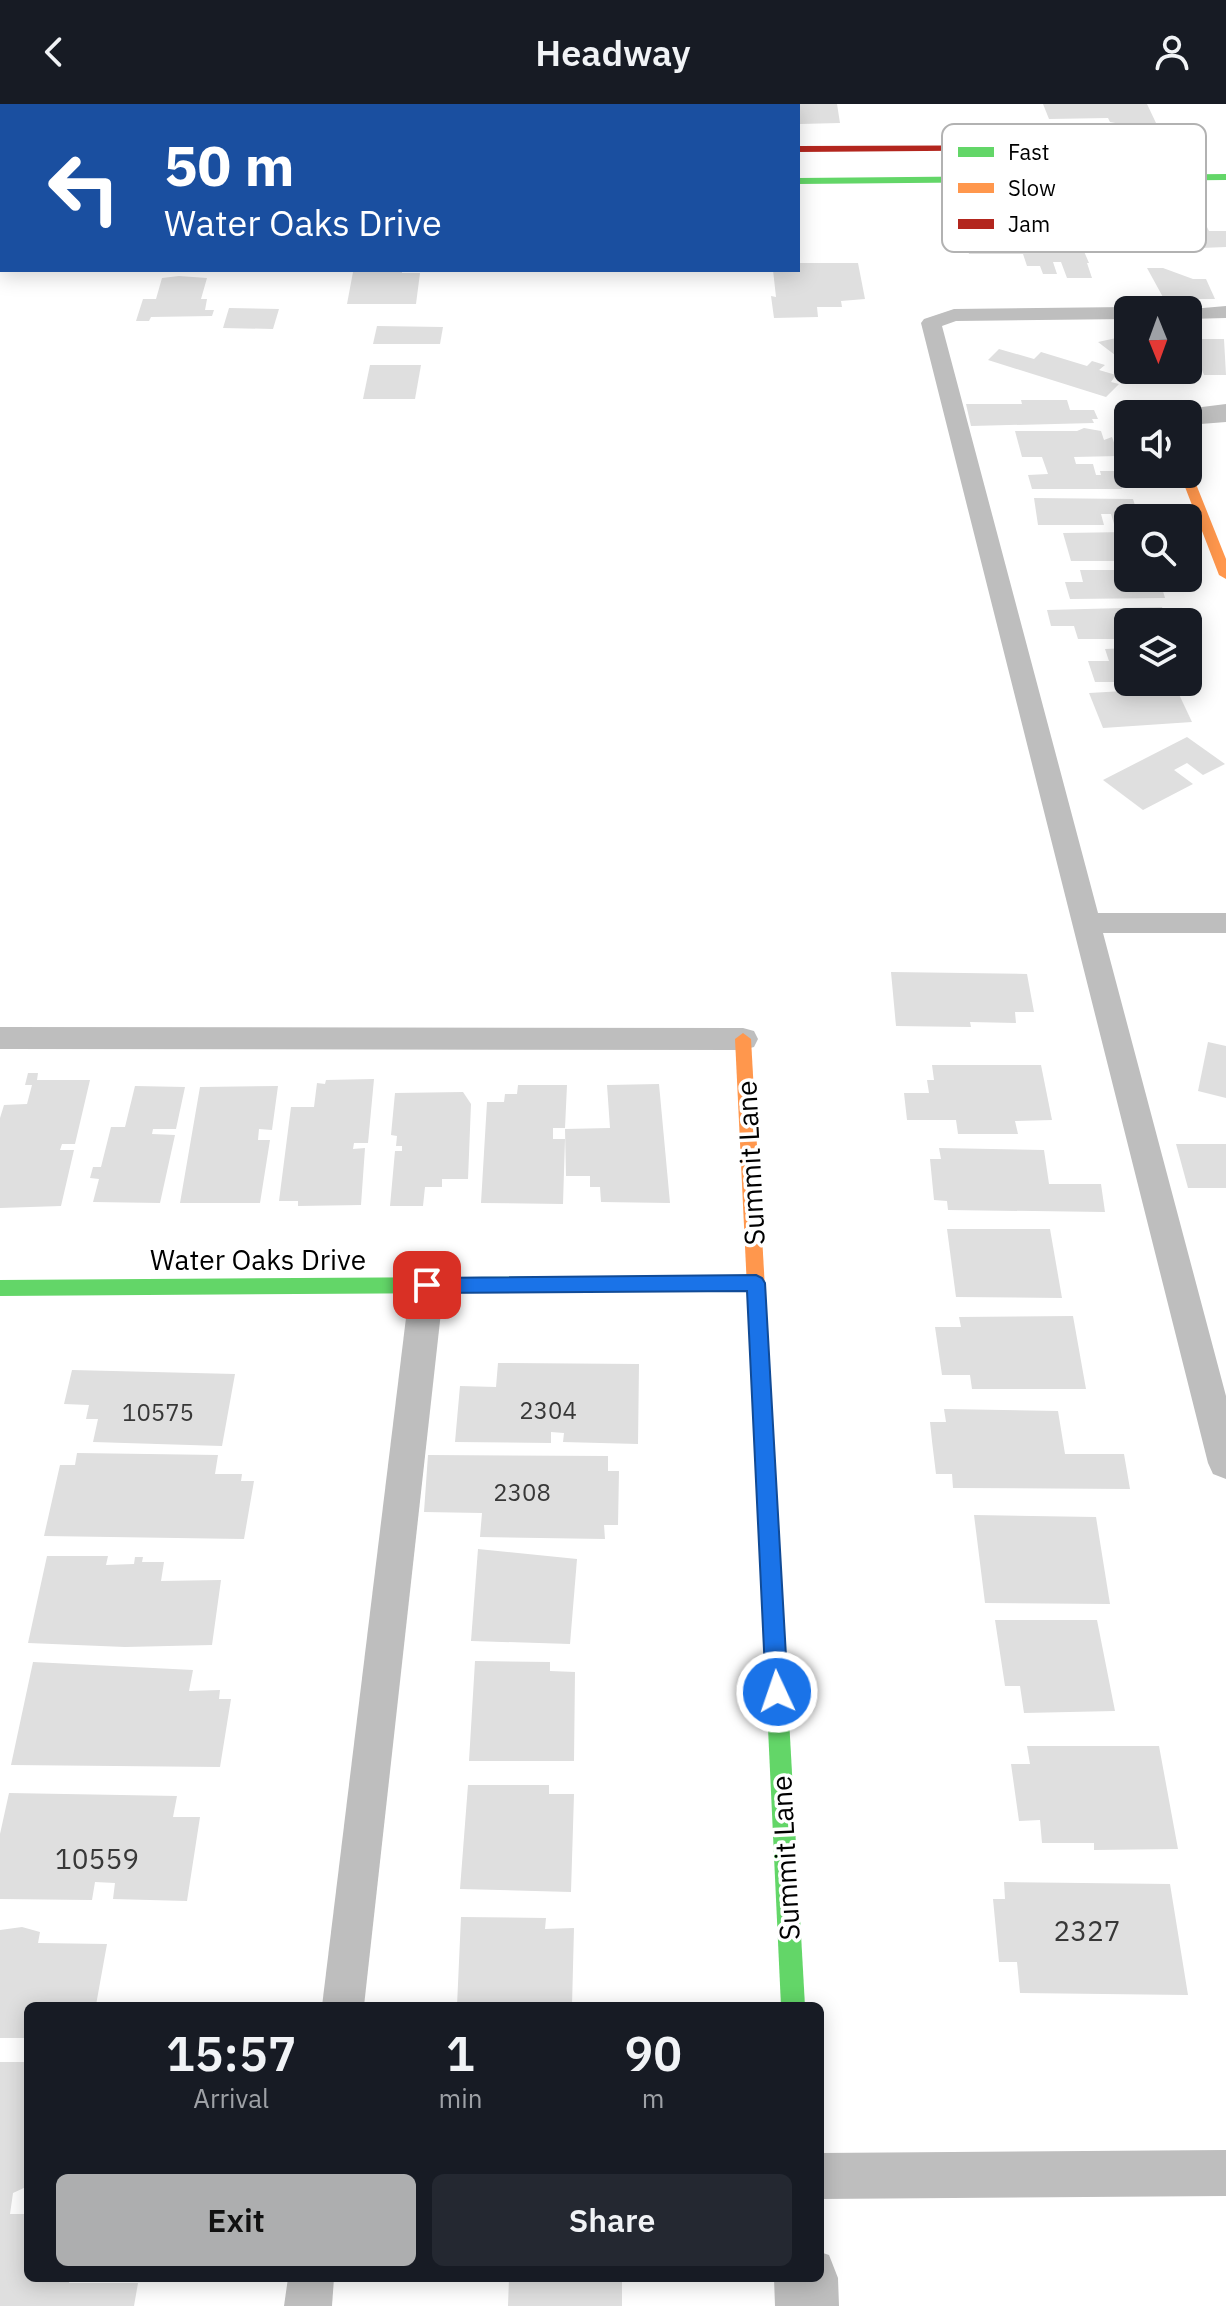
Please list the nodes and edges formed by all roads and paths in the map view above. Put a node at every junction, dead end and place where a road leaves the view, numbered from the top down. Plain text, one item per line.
1 (942, 148) edge
2 (800, 149) edge
3 (1206, 177) edge
4 (1226, 177) edge
5 (942, 180) edge
6 (800, 181) edge
7 (1226, 312) edge
8 (1114, 313) edge
9 (1202, 313) edge
10 (1226, 413) edge
11 (1202, 415) edge
12 (1192, 488) edge
13 (1226, 575) edge
14 (1088, 923) junction
15 (1226, 923) edge
16 (0, 1038) edge
17 (743, 1039) joint
18 (756, 1283) junction
19 (427, 1285) junction
20 (2, 1295) edge
21 (1226, 1463) edge
22 (343, 2002) edge
23 (793, 2002) edge
24 (1226, 2173) edge
25 (824, 2176) edge
26 (311, 2282) edge
27 (806, 2282) edge
28 (308, 2306) edge
29 (807, 2306) edge

1 - 2 street
3 - 4 street
5 - 6 street
7 - 9 lane
8 - 14 lane
10 - 11 street
12 - 13 street
14 - 15 lane
14 - 21 lane
16 - 17 lane
17 - 18 street, Summit Lane
18 - 19 street, Water Oaks Drive
18 - 23 street, Summit Lane
19 - 20 street, Water Oaks Drive
19 - 22 lane
24 - 25 lane
26 - 28 lane
27 - 29 street

